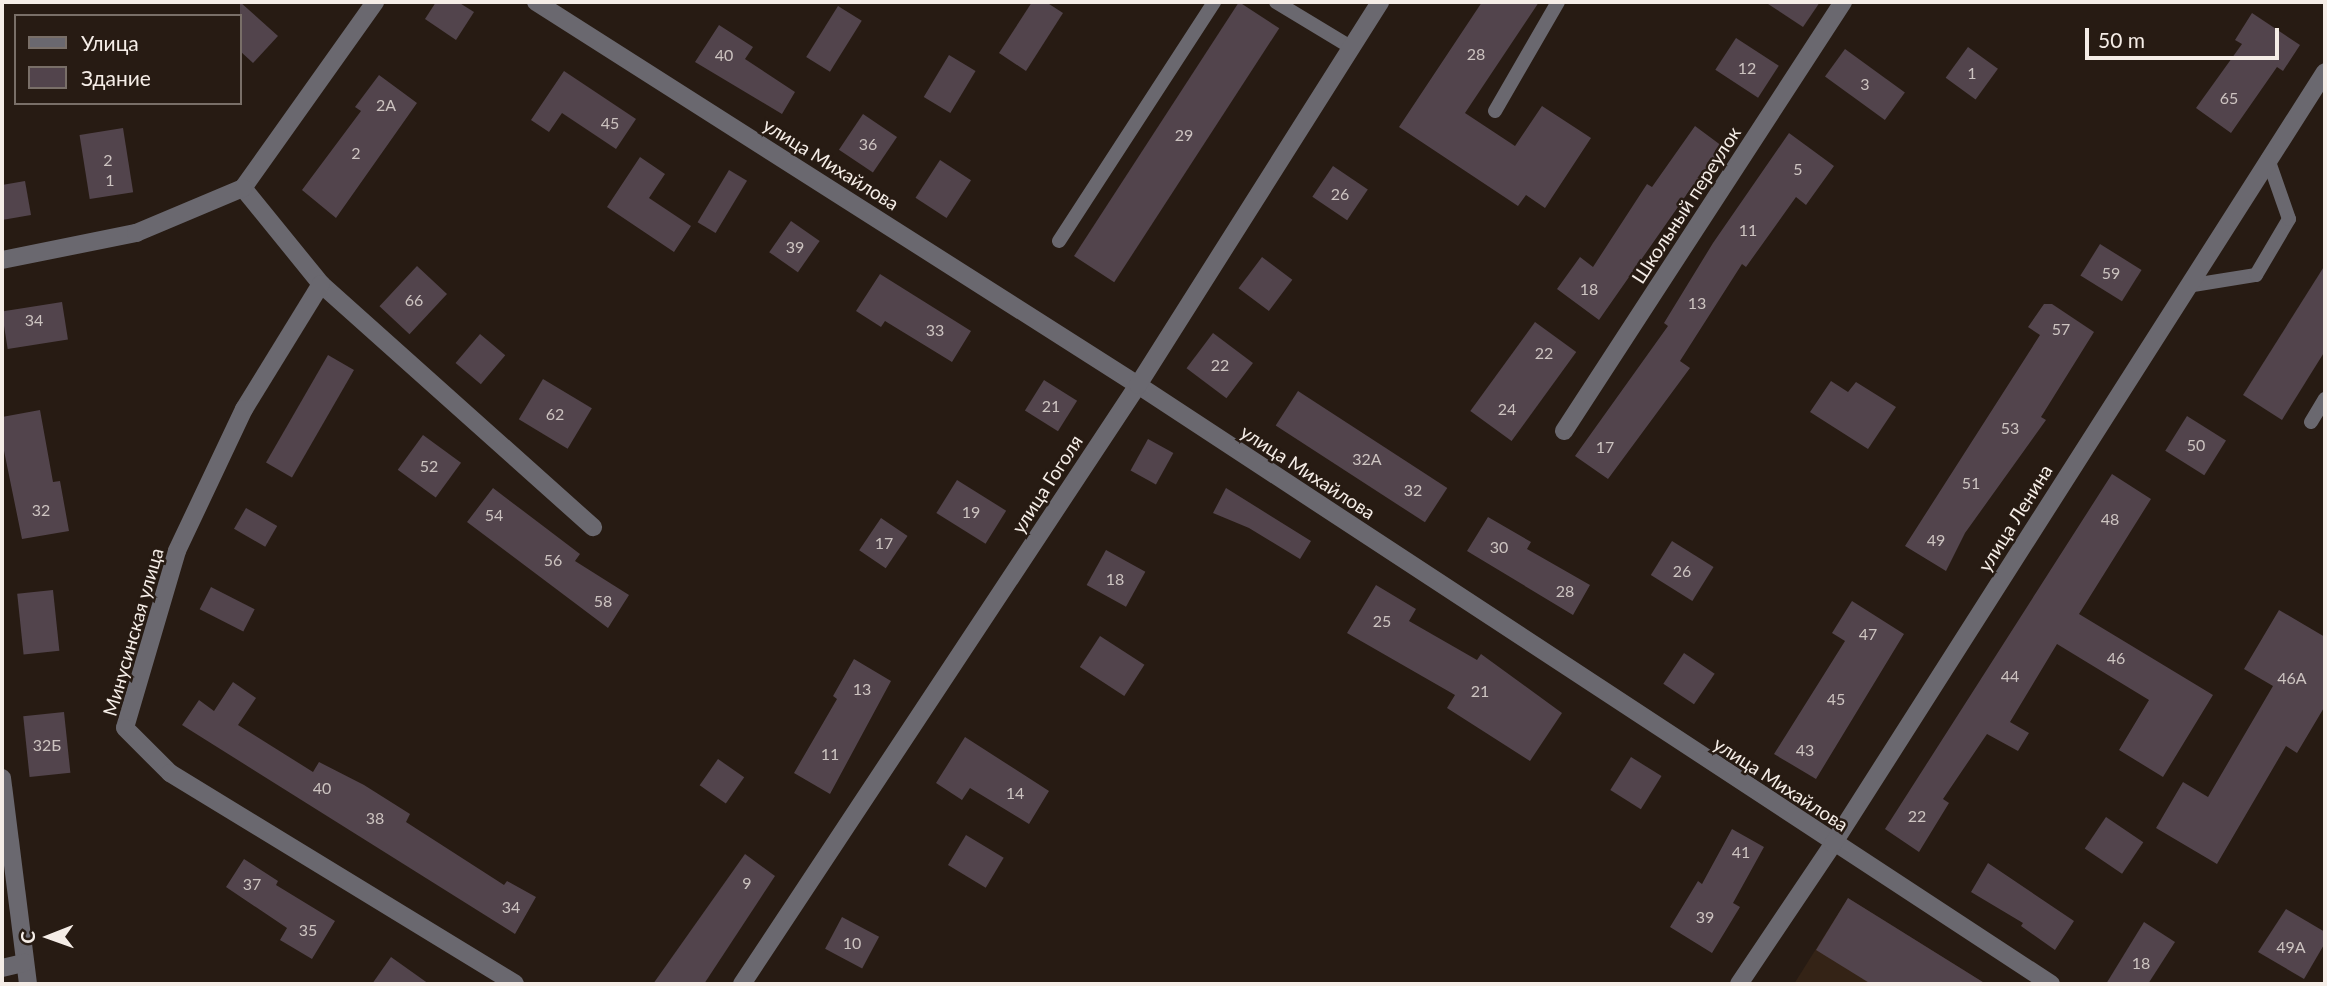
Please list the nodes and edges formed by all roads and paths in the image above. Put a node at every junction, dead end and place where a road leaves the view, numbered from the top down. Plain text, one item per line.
1 (375, 2) edge
2 (536, 2) edge
3 (1214, 2) edge
4 (1276, 2) edge
5 (1380, 2) edge
6 (1558, 2) edge
7 (1843, 2) edge
8 (1352, 48) junction
9 (2325, 72) edge
10 (1495, 111) dead end
11 (2267, 159) junction
12 (243, 188) junction
13 (1059, 241) dead end
14 (2, 260) edge
15 (321, 285) junction
16 (2187, 286) junction
17 (1138, 385) junction
18 (2325, 400) edge
19 (2311, 422) dead end
20 (1564, 431) dead end
21 (593, 527) dead end
22 (2, 778) edge
23 (1833, 844) junction
24 (24, 963) junction
25 (2, 968) edge
26 (28, 984) edge
27 (515, 984) edge
28 (742, 984) edge
29 (1739, 984) edge
30 (2051, 984) edge

1 - 12 street
2 - 17 street, улица Михайлова
3 - 13 lane
4 - 8 lane
5 - 8 street, улица Гоголя
6 - 10 lane
7 - 20 street, Школьный переулок
8 - 17 street, улица Гоголя
9 - 11 street, улица Ленина
11 - 16 street, улица Ленина
11 - 16 lane
12 - 14 street
12 - 15 street
15 - 21 street
15 - 27 street, Минусинская улица
16 - 23 street, улица Ленина
17 - 23 street, улица Михайлова
17 - 28 street, улица Гоголя
18 - 19 lane
22 - 24 street
23 - 29 street, улица Ленина
23 - 30 street, улица Михайлова
24 - 25 street
24 - 26 street

